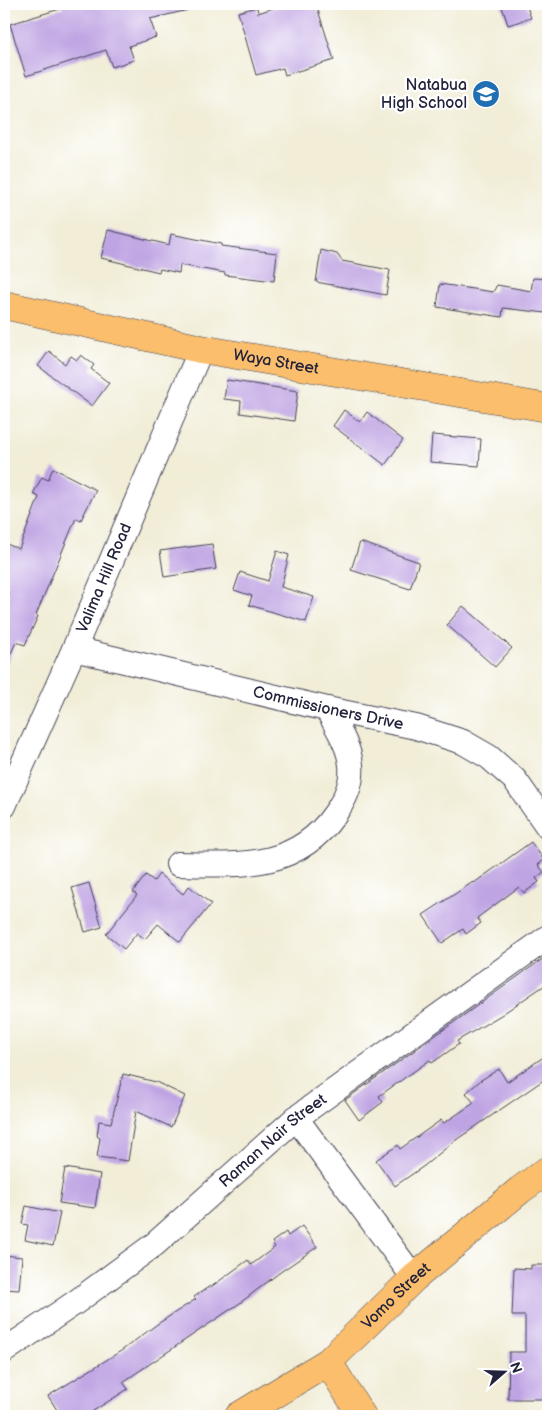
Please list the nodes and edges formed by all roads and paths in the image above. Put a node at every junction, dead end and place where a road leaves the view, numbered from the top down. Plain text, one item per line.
1 (4, 305) edge
2 (201, 348) junction
3 (548, 408) edge
4 (74, 649) junction
5 (327, 709) junction
6 (4, 806) edge
7 (548, 827) edge
8 (178, 864) dead end
9 (548, 937) edge
10 (296, 1118) junction
11 (548, 1170) edge
12 (414, 1278) junction
13 (4, 1351) edge
14 (328, 1362) junction
15 (239, 1416) edge
16 (362, 1416) edge

1 - 2 main road, Waya Street
2 - 3 main road, Waya Street
2 - 4 street, Valima Hill Road
4 - 5 street, Commissioners Drive
4 - 6 street, Valima Hill Road
5 - 7 street, Commissioners Drive
5 - 8 street
9 - 10 street, Raman Nair Street
10 - 12 street
10 - 13 street, Raman Nair Street
11 - 12 main road, Vomo Street
12 - 14 main road, Vomo Street
14 - 15 main road, Vomo Street
14 - 16 main road

